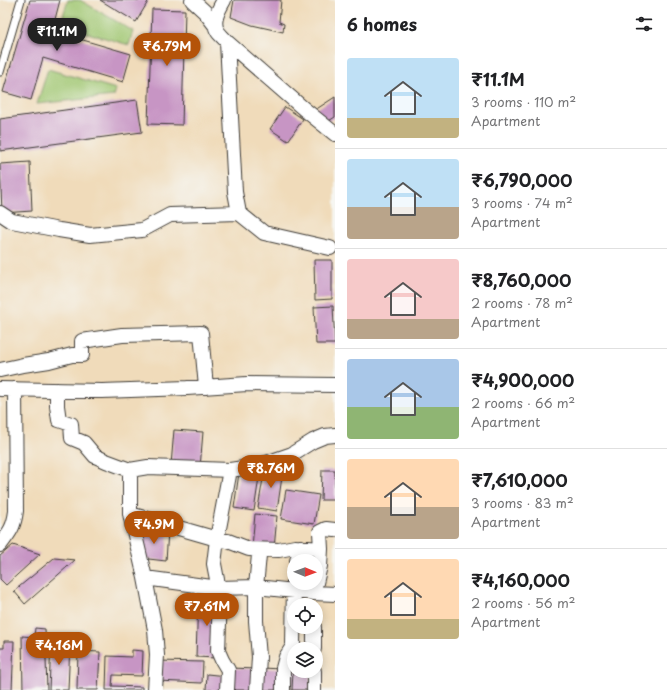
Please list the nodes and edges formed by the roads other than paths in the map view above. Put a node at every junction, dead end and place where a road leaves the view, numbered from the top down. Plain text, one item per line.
1 (21, 0) edge
2 (192, 0) edge
3 (222, 3) edge
4 (216, 28) junction
5 (227, 42) junction
6 (0, 72) edge
7 (335, 134) edge
8 (0, 213) edge
9 (239, 213) junction
10 (330, 248) dead end
11 (0, 370) edge
12 (335, 385) edge
13 (206, 387) junction
14 (0, 389) edge
15 (15, 389) junction
16 (57, 390) junction
17 (335, 435) edge
18 (130, 470) junction
19 (230, 470) junction
20 (130, 514) junction
21 (335, 530) edge
22 (217, 539) junction
23 (0, 545) edge
24 (302, 547) junction
25 (321, 549) junction
26 (260, 550) junction
27 (300, 554) edge
28 (145, 578) junction
29 (287, 586) edge
30 (256, 587) junction
31 (219, 588) junction
32 (294, 590) edge
33 (315, 591) edge
34 (335, 594) edge
35 (314, 678) edge
36 (155, 690) edge
37 (227, 690) edge
38 (257, 690) edge
39 (283, 690) edge
40 (314, 690) edge

1 - 6 lane
2 - 4 street
3 - 4 street
4 - 5 street
5 - 7 street
5 - 9 street
8 - 9 street
9 - 10 street
11 - 13 street
12 - 13 street
13 - 16 street
14 - 15 street
15 - 16 street
15 - 23 street
16 - 18 street
17 - 19 street
18 - 19 street
18 - 20 street
19 - 22 street
20 - 22 street
20 - 28 street
21 - 25 street
22 - 26 street
22 - 31 street
24 - 25 street
24 - 26 street
24 - 27 street
25 - 33 street
26 - 30 street
28 - 31 street
28 - 36 street
29 - 30 street
30 - 31 street
30 - 38 street
31 - 37 street
32 - 39 street
33 - 34 street
35 - 40 street

